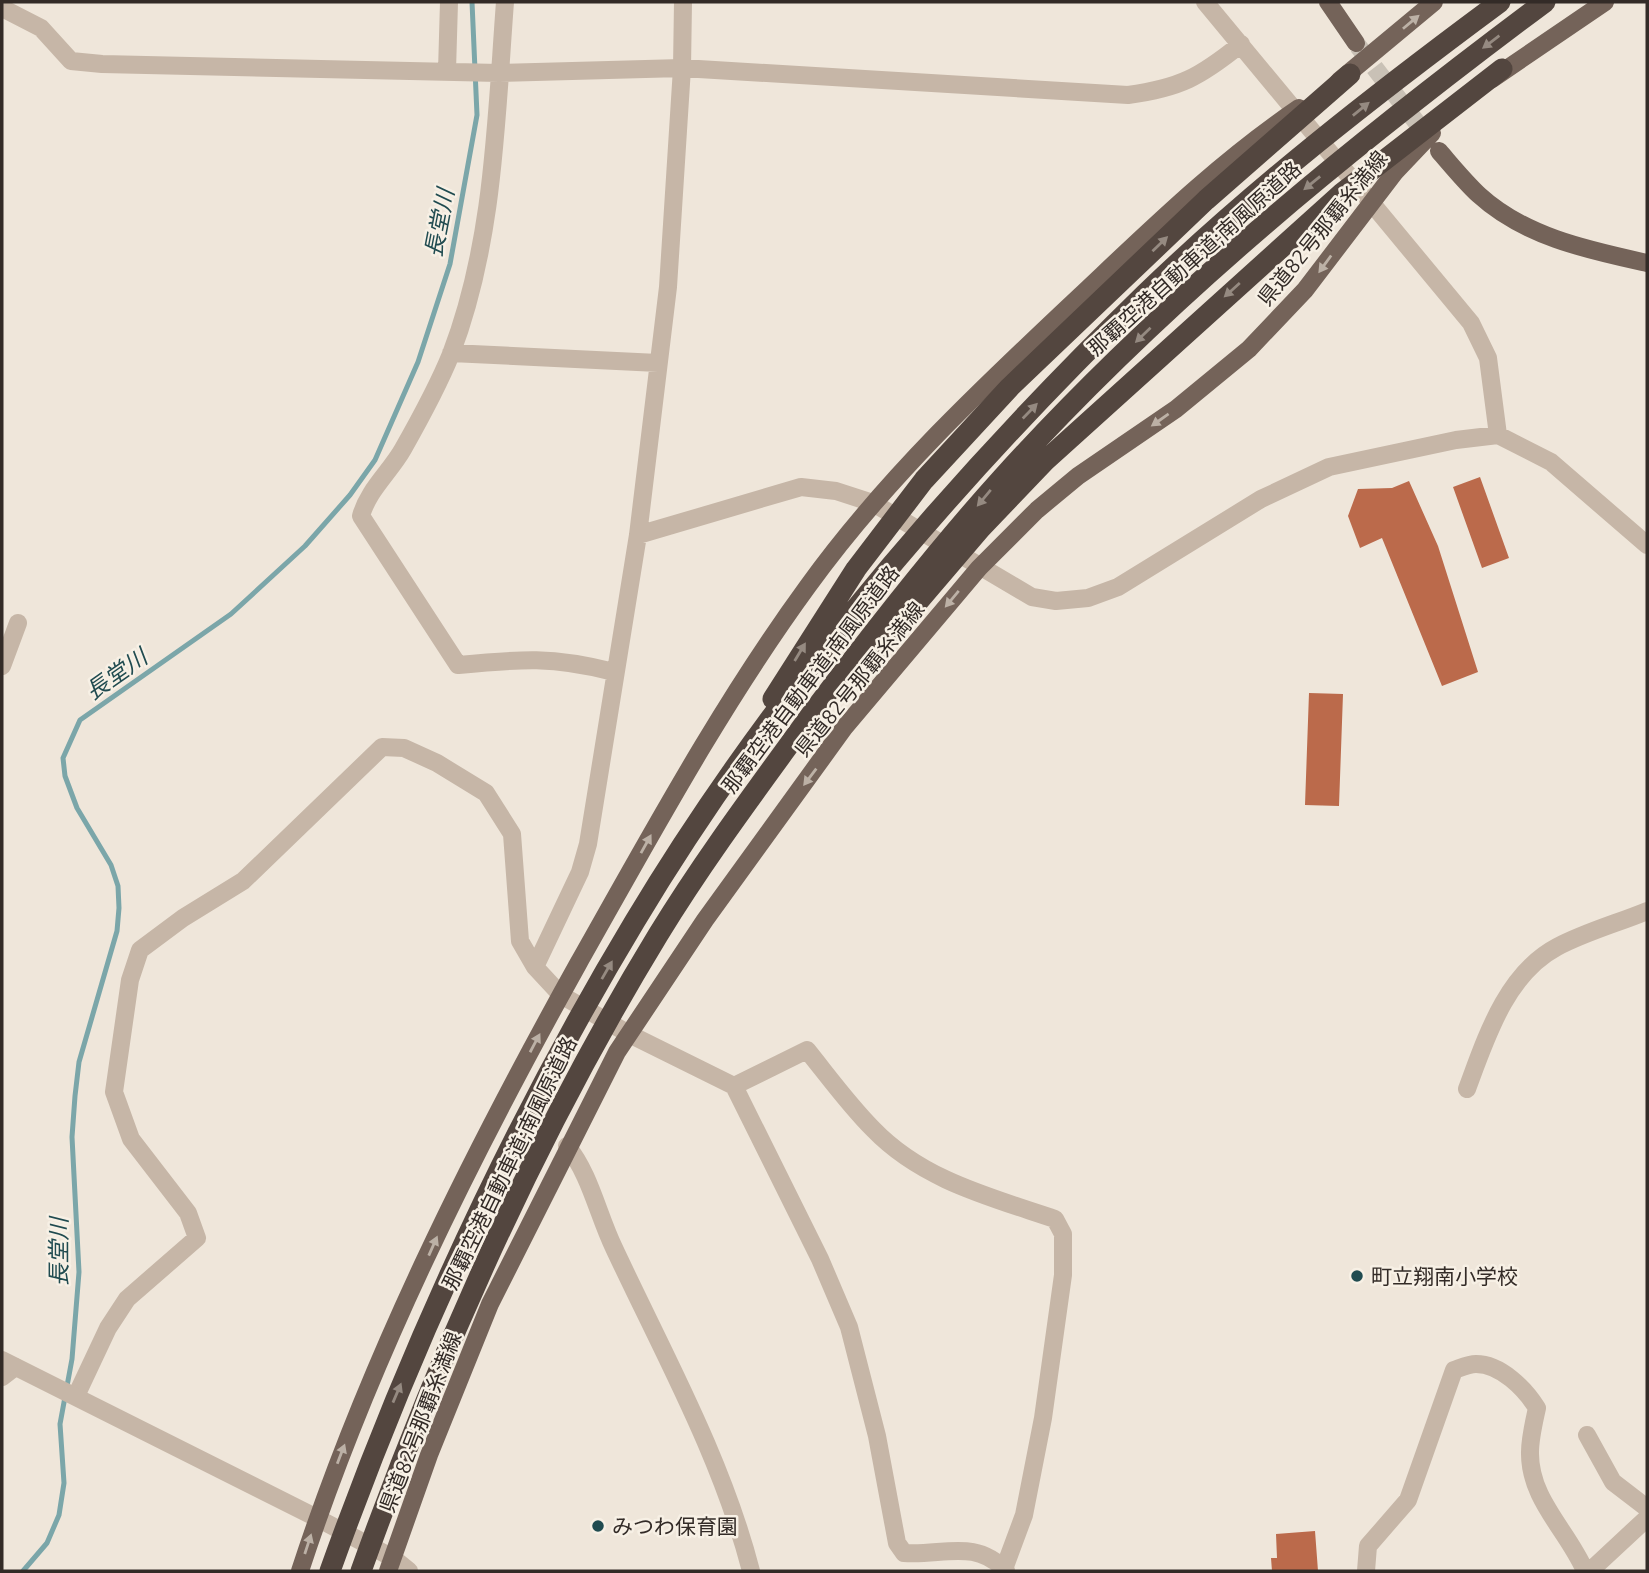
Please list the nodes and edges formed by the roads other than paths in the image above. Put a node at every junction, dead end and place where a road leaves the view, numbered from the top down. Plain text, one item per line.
1 (449, 2) edge
2 (505, 2) edge
3 (683, 2) edge
4 (1205, 2) edge
5 (1328, 2) edge
6 (1434, 2) edge
7 (1500, 2) edge
8 (1545, 2) edge
9 (1605, 2) edge
10 (2, 8) edge
11 (1356, 43) tunnel mouth
12 (1241, 44) junction
13 (682, 68) junction
14 (1502, 69) junction
15 (447, 71) junction
16 (499, 73) junction
17 (1350, 74) junction
18 (1439, 151) tunnel mouth
19 (1647, 263) edge
20 (451, 353) junction
21 (658, 363) junction
22 (1498, 435) junction
23 (873, 503) junction
24 (638, 535) junction
25 (1647, 545) edge
26 (979, 568) junction
27 (18, 623) dead end
28 (2, 666) edge
29 (614, 672) junction
30 (716, 796) junction
31 (745, 806) junction
32 (1647, 911) edge
33 (535, 967) junction
34 (561, 995) junction
35 (629, 1034) junction
36 (734, 1086) junction
37 (1467, 1089) dead end
38 (567, 1146) junction
39 (6, 1368) edge
40 (76, 1396) junction
41 (1587, 1435) dead end
42 (1647, 1508) edge
43 (317, 1518) junction
44 (1647, 1518) edge
45 (390, 1564) edge
46 (1005, 1570) edge
47 (300, 1571) edge
48 (330, 1571) edge
49 (361, 1571) edge
50 (409, 1571) edge
51 (751, 1571) edge
52 (1366, 1571) edge
53 (1588, 1571) edge

1 - 15 street
2 - 16 street
3 - 13 street
4 - 12 street
5 - 11 main road
17 -> 6 main road
30 -> 7 highway, 那覇空港自動車道;南風原道路
8 -> 31 highway, 那覇空港自動車道;南風原道路
9 - 14 main road, 県道82号那覇糸満線
10 - 15 street
12 - 13 street
12 - 22 street
13 - 16 street
13 - 21 street
14 -> 26 main road, 県道82号那覇糸満線
14 -> 31 highway
15 - 16 street
16 - 20 street
17 - 23 main road
30 -> 17 highway
18 - 19 main road
20 - 21 street
20 - 29 street
21 - 24 street
22 - 25 street
22 - 26 street
23 - 24 street
23 - 26 street
34 -> 23 main road
24 - 29 street
26 -> 35 main road, 県道82号那覇糸満線
27 - 28 street
29 - 33 street
48 -> 30 highway, 那覇空港自動車道;南風原道路
31 - 49 highway, 那覇空港自動車道;南風原道路
32 - 37 street
33 - 34 street
33 - 40 street
34 - 35 street
43 -> 34 main road
35 - 36 street
35 - 38 main road, 県道82号那覇糸満線
36 - 46 street
36 - 46 street
38 - 45 main road, 県道82号那覇糸満線
38 - 51 street
39 - 40 street
40 - 43 street
41 - 42 street
43 - 45 street
47 -> 43 main road
44 - 53 street
45 - 50 street
52 - 53 street

